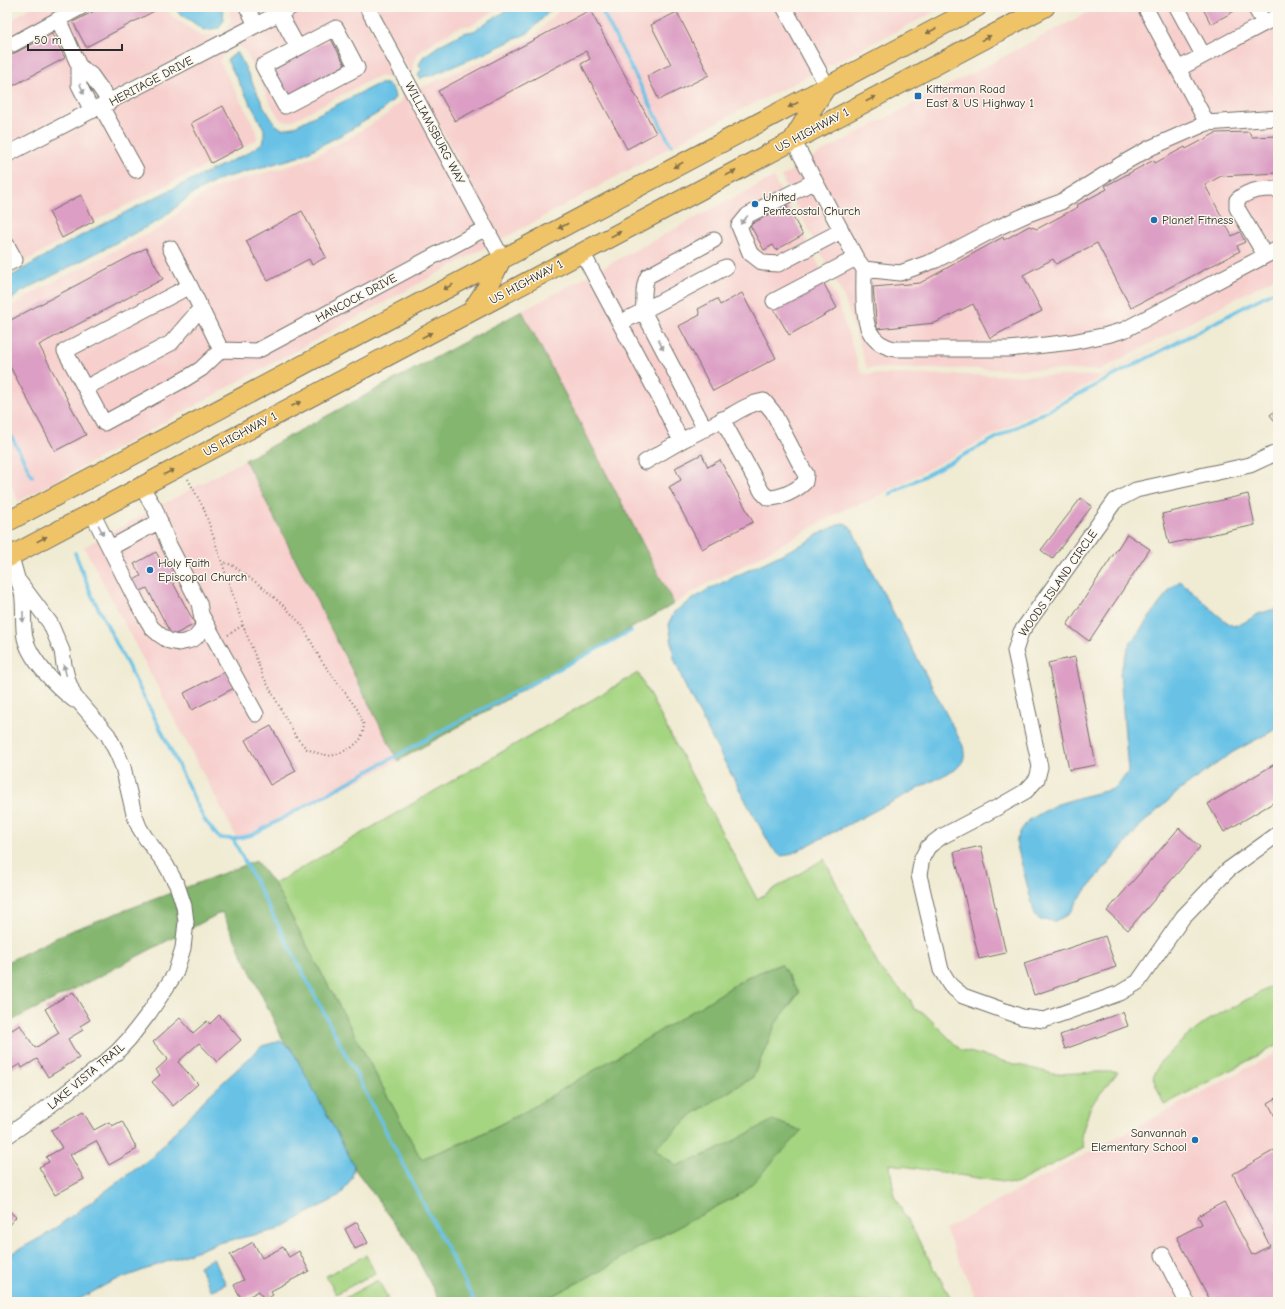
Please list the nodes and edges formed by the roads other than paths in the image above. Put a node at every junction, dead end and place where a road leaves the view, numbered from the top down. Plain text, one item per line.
1 (81, 7) edge
2 (247, 7) edge
3 (367, 7) edge
4 (784, 7) edge
5 (976, 7) edge
6 (1045, 7) edge
7 (1145, 7) edge
8 (1177, 7) edge
9 (1255, 7) edge
10 (285, 10) edge
11 (1278, 16) edge
12 (58, 19) junction
13 (1264, 23) junction
14 (256, 25) junction
15 (13, 44) dead end
16 (298, 48) junction
17 (1203, 55) junction
18 (1178, 68) junction
19 (827, 86) junction
20 (101, 107) junction
21 (1278, 118) edge
22 (1207, 123) junction
23 (793, 140) junction
24 (8, 155) edge
25 (136, 170) dead end
26 (815, 181) junction
27 (1278, 189) edge
28 (486, 228) junction
29 (841, 231) junction
30 (714, 240) dead end
31 (7, 245) edge
32 (170, 248) dead end
33 (582, 252) junction
34 (1272, 252) edge
35 (502, 258) junction
36 (860, 263) junction
37 (7, 264) edge
38 (726, 267) dead end
39 (190, 286) junction
40 (774, 301) dead end
41 (201, 308) junction
42 (643, 311) junction
43 (471, 312) junction
44 (620, 323) junction
45 (221, 350) junction
46 (85, 388) junction
47 (722, 419) junction
48 (705, 429) junction
49 (681, 441) junction
50 (1278, 452) edge
51 (645, 462) dead end
52 (141, 486) junction
53 (92, 513) junction
54 (160, 521) junction
55 (7, 522) edge
56 (110, 548) junction
57 (8, 554) edge
58 (17, 579) junction
59 (201, 615) junction
60 (81, 705) junction
61 (256, 714) dead end
62 (1278, 834) edge
63 (7, 1136) edge
64 (1163, 1256) dead end
65 (1187, 1302) edge

1 - 12 street
2 - 14 street
3 - 28 street, WILLIAMSBURG WAY
4 - 19 street
5 -> 19 main road
23 -> 6 main road, US HIGHWAY 1
7 - 18 street
8 - 17 street
9 - 13 street
10 - 14 street, HERITAGE DRIVE
10 - 16 street
11 - 13 street
12 - 15 street
12 - 20 street
13 - 17 street
14 - 20 street, HERITAGE DRIVE
16 - 16 street
17 - 18 street
18 - 22 street
19 - 23 main road
19 -> 35 main road
20 - 24 street, HERITAGE DRIVE
20 - 25 street
21 - 22 street
22 - 36 street
23 - 26 street
33 -> 23 main road, US HIGHWAY 1
26 - 29 street
26 -> 29 street
27 - 34 street
28 - 35 street, WILLIAMSBURG WAY
28 - 45 street, HANCOCK DRIVE
29 - 36 street
30 - 42 street
31 - 37 street
32 - 39 street
33 - 43 main road, US HIGHWAY 1
33 - 44 street
34 - 36 street
35 - 43 main road
35 -> 55 main road
36 - 40 street
38 - 42 street
39 - 41 street
39 - 46 street
41 - 45 street
41 - 46 street
42 - 44 street
42 -> 48 street
52 -> 43 main road, US HIGHWAY 1
44 - 49 street
45 - 46 street
47 - 47 street
47 - 48 street
48 - 49 street
49 - 51 street
50 - 62 street, WOODS ISLAND CIRCLE
52 - 53 main road, US HIGHWAY 1
52 - 54 street
53 -> 56 street
57 -> 53 main road, US HIGHWAY 1
54 - 56 street
54 - 59 street
56 - 59 street
57 - 58 street, LAKE VISTA TRAIL
60 -> 58 street, LAKE VISTA TRAIL
58 -> 60 street, LAKE VISTA TRAIL
59 - 61 street
60 - 63 street, LAKE VISTA TRAIL
64 - 65 street

